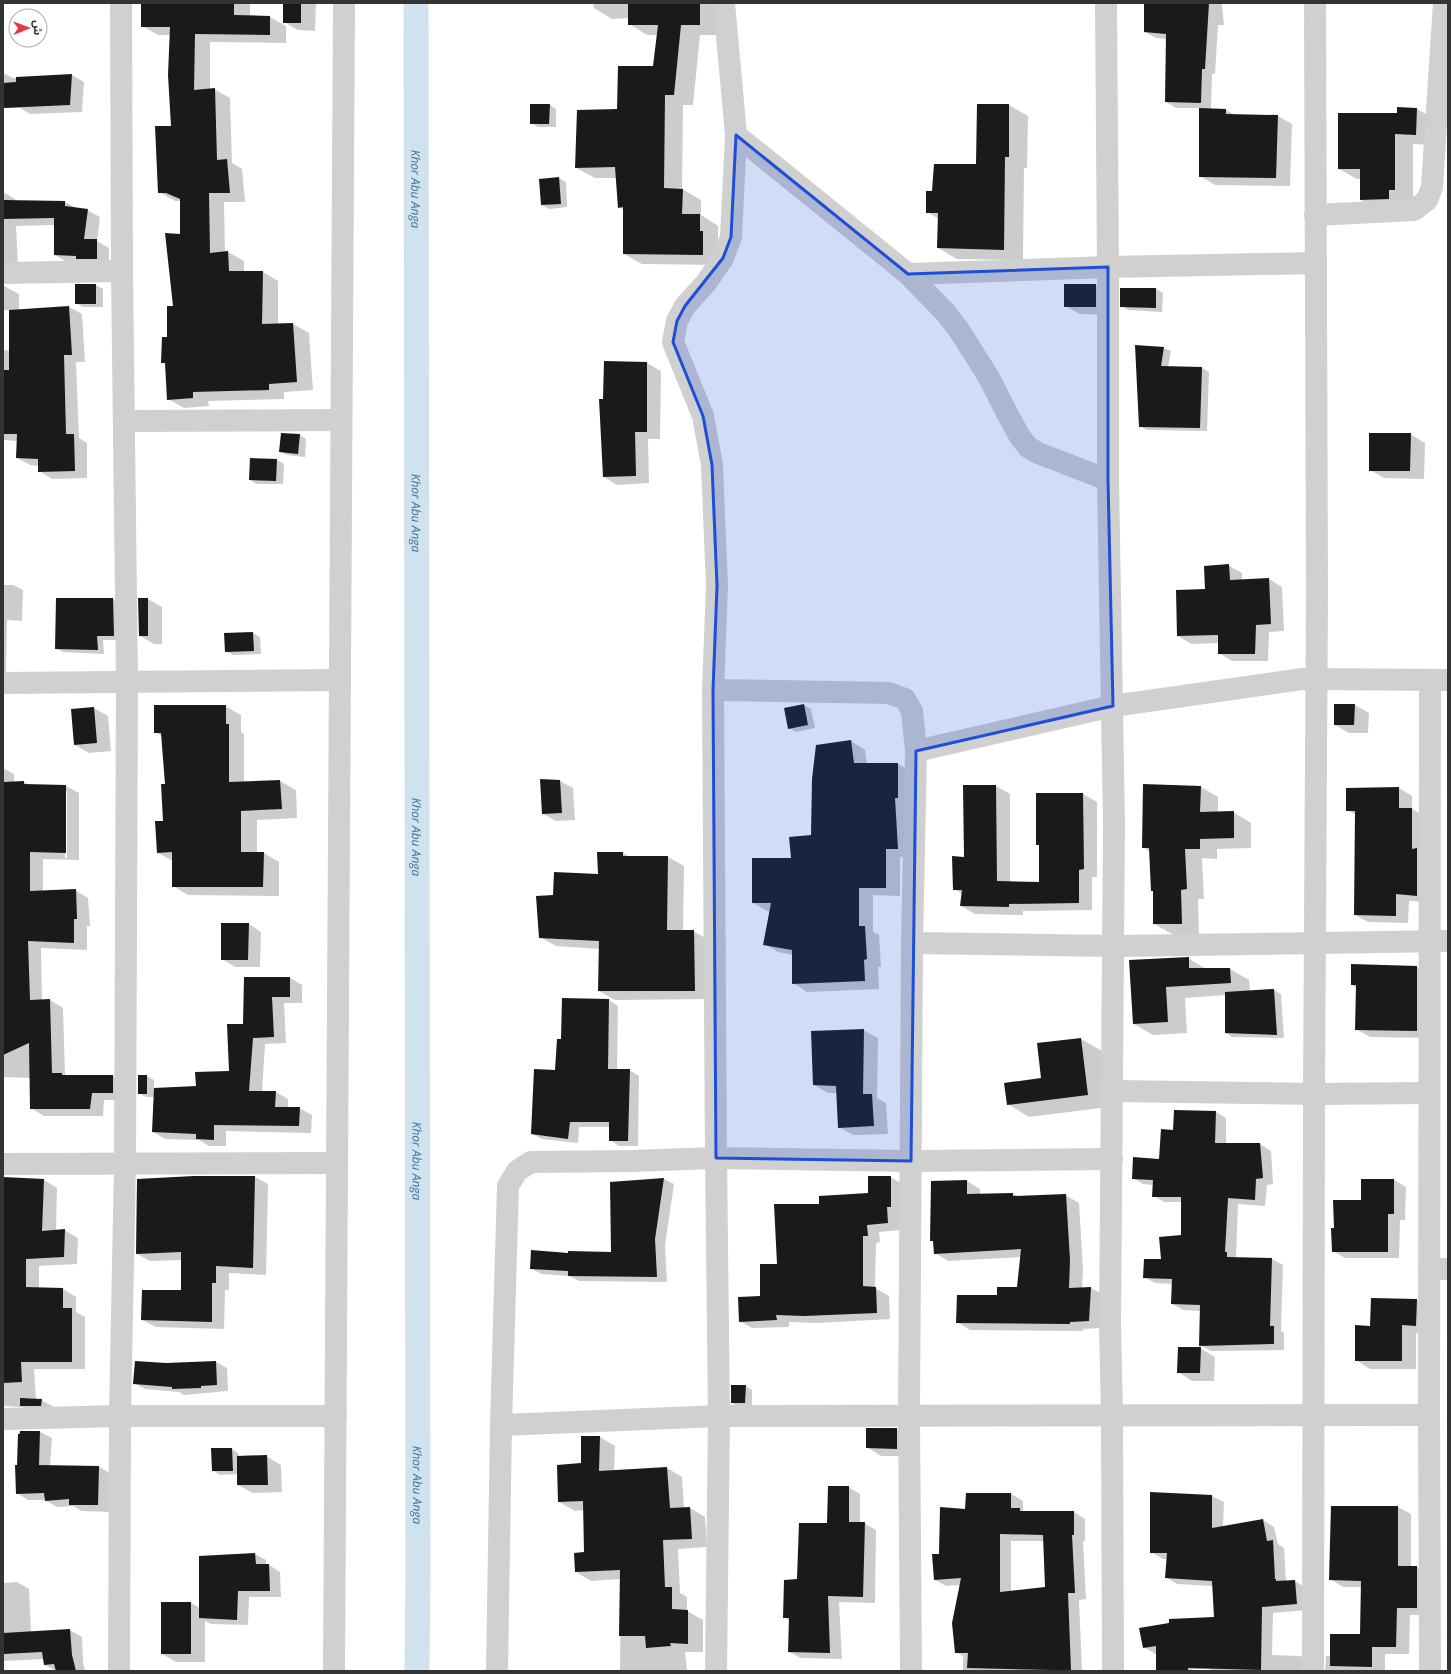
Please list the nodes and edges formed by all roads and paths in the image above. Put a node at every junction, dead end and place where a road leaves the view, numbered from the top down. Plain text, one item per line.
1 (121, 3) edge
2 (344, 3) edge
3 (724, 3) edge
4 (1106, 3) edge
5 (1315, 3) edge
6 (1444, 3) edge
7 (736, 134) junction
8 (1315, 215) junction
9 (1316, 263) junction
10 (1108, 266) junction
11 (122, 271) junction
12 (3, 273) edge
13 (908, 274) junction
14 (341, 420) junction
15 (124, 421) junction
16 (1108, 480) junction
17 (1315, 678) junction
18 (340, 680) junction
19 (1439, 680) edge
20 (127, 681) junction
21 (3, 683) edge
22 (713, 690) junction
23 (1112, 706) junction
24 (916, 751) junction
25 (1438, 941) edge
26 (1316, 942) junction
27 (912, 943) junction
28 (1114, 946) junction
29 (1113, 1090) junction
30 (1429, 1093) junction
31 (1314, 1094) junction
32 (716, 1158) junction
33 (1112, 1159) junction
34 (911, 1161) junction
35 (125, 1163) junction
36 (337, 1163) junction
37 (3, 1164) edge
38 (1439, 1269) edge
39 (1112, 1415) junction
40 (120, 1416) junction
41 (336, 1416) junction
42 (719, 1416) junction
43 (910, 1416) junction
44 (1313, 1416) junction
45 (1429, 1416) junction
46 (3, 1419) edge
47 (501, 1425) junction
48 (119, 1671) edge
49 (334, 1671) edge
50 (497, 1671) edge
51 (716, 1671) edge
52 (911, 1671) edge
53 (1113, 1671) edge
54 (1313, 1671) edge
55 (1430, 1671) edge

1 - 11 street
2 - 14 street
3 - 7 street
4 - 10 street
5 - 8 street
6 - 8 street
7 - 13 street
7 - 22 street
8 - 9 street
9 - 10 street
9 - 17 street
10 - 13 street
10 - 16 street
11 - 12 street
11 - 15 street
13 - 16 street
14 - 15 street
14 - 18 street
15 - 20 street
16 - 23 street
17 - 19 street
17 - 23 street
17 - 26 street
18 - 20 street
18 - 36 street
19 - 25 street
20 - 21 street
20 - 35 street
22 - 24 street
22 - 32 street
23 - 24 street
23 - 28 street
24 - 27 street
25 - 26 street
25 - 30 street
26 - 28 street
26 - 31 street
27 - 28 street
27 - 34 street
28 - 29 street
29 - 31 street
29 - 33 street
30 - 31 street
30 - 38 street
31 - 44 street
32 - 34 street
32 - 42 street
32 - 47 street
33 - 34 street
33 - 39 street
34 - 43 street
35 - 36 street
35 - 37 street
35 - 40 street
36 - 41 street
38 - 45 street
39 - 43 street
39 - 44 street
39 - 53 street
40 - 41 street
40 - 46 street
40 - 48 street
41 - 49 street
42 - 43 street
42 - 47 street
42 - 51 street
43 - 52 street
44 - 45 street
44 - 54 street
45 - 55 street
47 - 50 street

